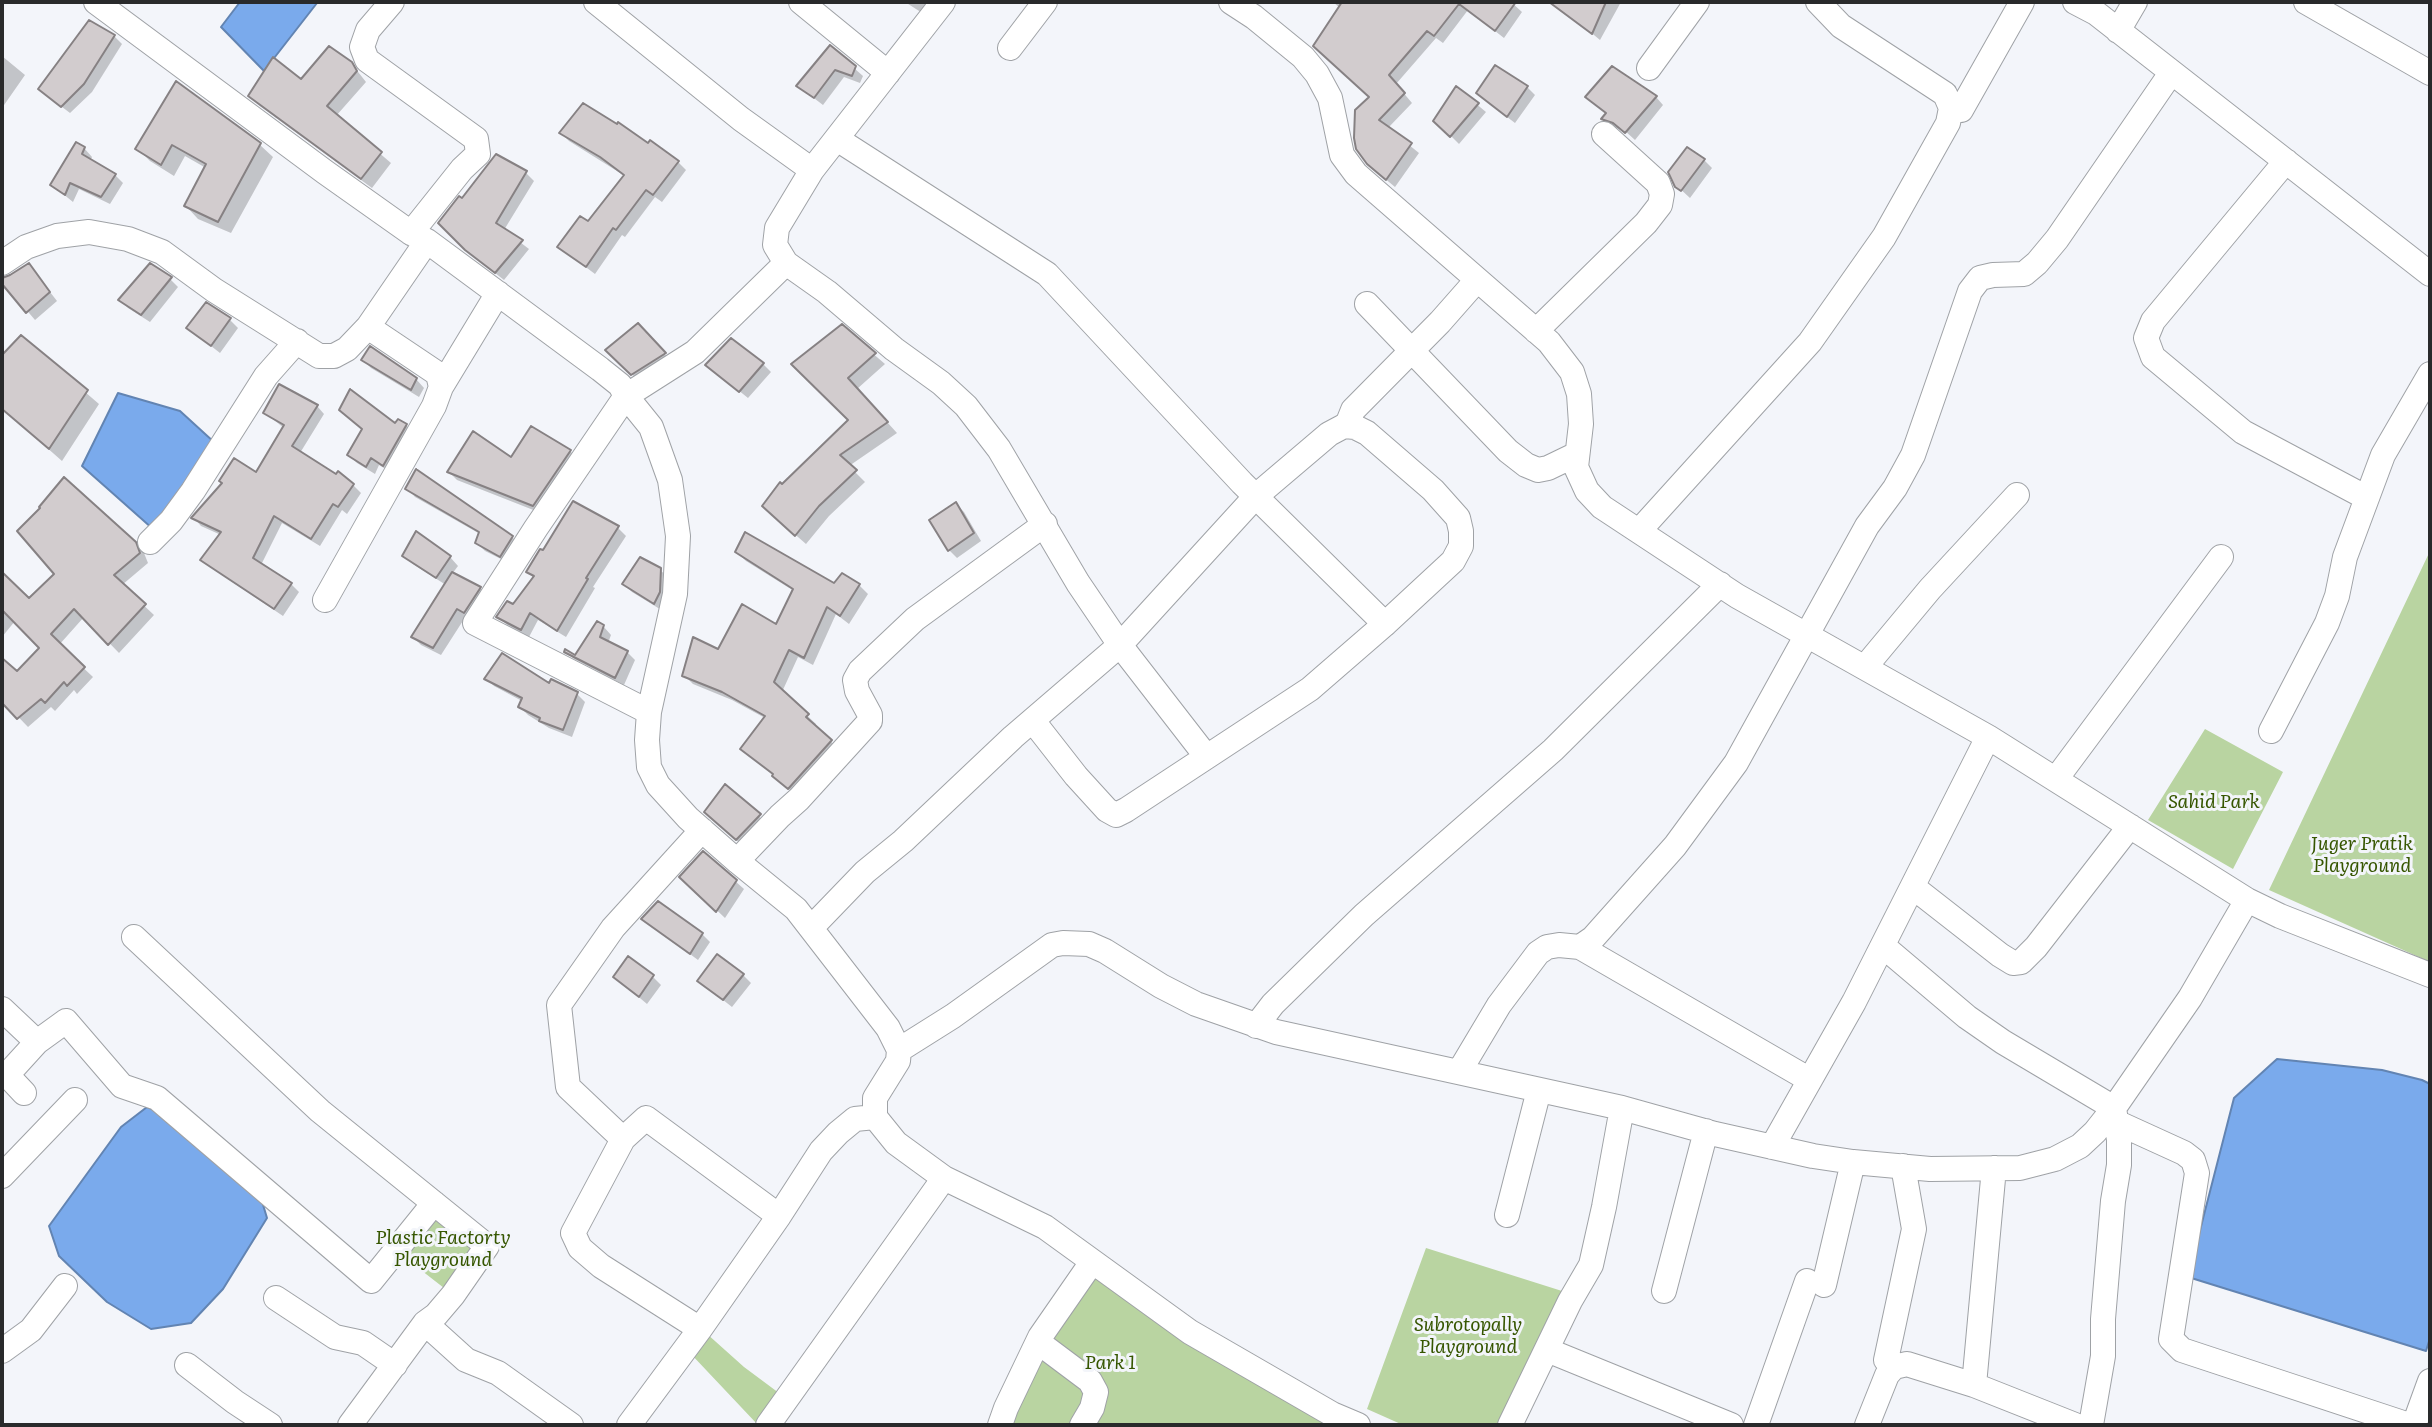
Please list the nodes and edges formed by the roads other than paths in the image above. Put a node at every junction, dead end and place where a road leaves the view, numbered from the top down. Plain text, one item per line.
1 (99, 2) edge
2 (392, 2) edge
3 (596, 2) edge
4 (800, 2) edge
5 (943, 2) edge
6 (1045, 2) edge
7 (1231, 2) edge
8 (1697, 2) edge
9 (1818, 2) edge
10 (2022, 2) edge
11 (2075, 2) edge
12 (2135, 2) edge
13 (2306, 2) edge
14 (1259, 9) edge
15 (2118, 31) junction
16 (1010, 48) dead end
17 (1649, 68) dead end
18 (888, 73) junction
19 (2171, 73) junction
20 (2430, 73) edge
21 (1961, 110) dead end
22 (1604, 134) dead end
23 (836, 139) junction
24 (2286, 160) junction
25 (812, 170) junction
26 (419, 237) junction
27 (2, 262) edge
28 (786, 263) junction
29 (2430, 274) edge
30 (1477, 280) junction
31 (498, 293) junction
32 (1367, 304) dead end
33 (368, 327) junction
34 (1536, 331) junction
35 (297, 341) junction
36 (1411, 350) junction
37 (2430, 374) edge
38 (441, 387) junction
39 (626, 396) junction
40 (1344, 426) junction
41 (1577, 454) junction
42 (2017, 495) dead end
43 (1256, 496) junction
44 (2367, 498) junction
45 (1045, 524) junction
46 (1639, 531) junction
47 (150, 542) dead end
48 (2221, 557) dead end
49 (1720, 584) junction
50 (325, 600) dead end
51 (1385, 624) junction
52 (1808, 634) junction
53 (1120, 645) junction
54 (1865, 667) junction
55 (649, 712) junction
56 (1033, 720) junction
57 (2271, 731) dead end
58 (1988, 737) junction
59 (1206, 756) junction
60 (2056, 779) junction
61 (2130, 826) junction
62 (702, 830) junction
63 (737, 861) junction
64 (1913, 887) junction
65 (2247, 900) junction
66 (811, 928) junction
67 (134, 937) dead end
68 (1883, 946) junction
69 (1580, 947) junction
70 (2430, 975) edge
71 (2, 1009) edge
72 (1256, 1026) junction
73 (37, 1042) junction
74 (899, 1050) junction
75 (1458, 1072) junction
76 (1810, 1080) junction
77 (1539, 1090) junction
78 (24, 1093) dead end
79 (75, 1100) dead end
80 (1622, 1108) junction
81 (2115, 1115) junction
82 (876, 1117) junction
83 (1706, 1131) junction
84 (623, 1139) junction
85 (1772, 1146) junction
86 (1853, 1162) junction
87 (1903, 1166) junction
88 (1994, 1168) junction
89 (2, 1176) edge
90 (944, 1178) junction
91 (434, 1203) junction
92 (1507, 1215) dead end
93 (779, 1216) junction
94 (1092, 1262) junction
95 (65, 1286) dead end
96 (1664, 1291) dead end
97 (276, 1298) dead end
98 (425, 1323) junction
99 (700, 1329) junction
100 (1038, 1342) junction
101 (1546, 1350) junction
102 (2, 1351) edge
103 (1886, 1360) dead end
104 (187, 1365) dead end
105 (395, 1365) junction
106 (2430, 1381) edge
107 (1974, 1385) junction
108 (270, 1425) edge
109 (350, 1425) edge
110 (571, 1425) edge
111 (629, 1425) edge
112 (768, 1425) edge
113 (1000, 1425) edge
114 (1082, 1425) edge
115 (1358, 1425) edge
116 (1510, 1425) edge
117 (1731, 1425) edge
118 (1756, 1425) edge
119 (1867, 1425) edge
120 (2075, 1425) edge
121 (2091, 1425) edge
122 (2412, 1425) edge

1 - 26 street
2 - 26 street
3 - 25 street
4 - 18 street
5 - 18 street
6 - 16 street
7 - 14 street
8 - 17 street
9 - 46 street
10 - 21 street
11 - 15 street
12 - 15 street
13 - 20 street
14 - 30 street
15 - 19 street
18 - 23 street
19 - 24 street
19 - 52 street
22 - 34 street
23 - 25 street
23 - 43 street
24 - 29 street
24 - 44 street
25 - 28 street
26 - 31 street
26 - 33 street
27 - 35 street
28 - 39 street
28 - 45 street
30 - 34 street
30 - 36 street
31 - 38 street
31 - 39 street
32 - 36 street
33 - 35 street
33 - 38 street
34 - 41 street
35 - 47 street
36 - 40 street
36 - 41 street
37 - 44 street
38 - 50 street
39 - 55 street
39 - 55 street
40 - 43 street
40 - 51 street
41 - 46 street
42 - 54 street
43 - 51 street
43 - 53 street
44 - 57 street
45 - 53 street
45 - 63 street
46 - 49 street
48 - 60 street
49 - 52 street
49 - 72 street
51 - 59 street
52 - 54 street
52 - 69 street
53 - 56 street
53 - 59 street
54 - 58 street
55 - 62 street
56 - 59 street
56 - 66 street
58 - 60 street
58 - 64 street
60 - 61 street
61 - 64 street
61 - 65 street
62 - 63 street
62 - 84 street
63 - 66 street
64 - 68 street
65 - 70 street
65 - 81 street
66 - 74 street
67 - 91 street
68 - 76 street
68 - 81 street
69 - 75 street
69 - 76 street
71 - 73 street
72 - 74 street
72 - 75 street
73 - 78 street
73 - 91 street
74 - 82 street
75 - 77 street
76 - 85 street
77 - 80 street
77 - 92 street
79 - 89 street
80 - 83 street
80 - 101 street
81 - 88 street
81 - 121 street
81 - 122 street
82 - 90 street
82 - 93 street
83 - 85 street
83 - 96 street
84 - 93 street
84 - 99 street
85 - 86 street
86 - 87 street
86 - 118 street
87 - 88 street
87 - 103 street
88 - 107 street
90 - 94 street
90 - 112 street
91 - 98 street
93 - 99 street
94 - 100 street
94 - 115 street
95 - 102 street
97 - 105 street
98 - 105 street
98 - 110 street
99 - 111 street
100 - 113 street
100 - 114 street
101 - 116 street
101 - 117 street
104 - 108 street
105 - 109 street
106 - 122 street
107 - 119 street
107 - 120 street

